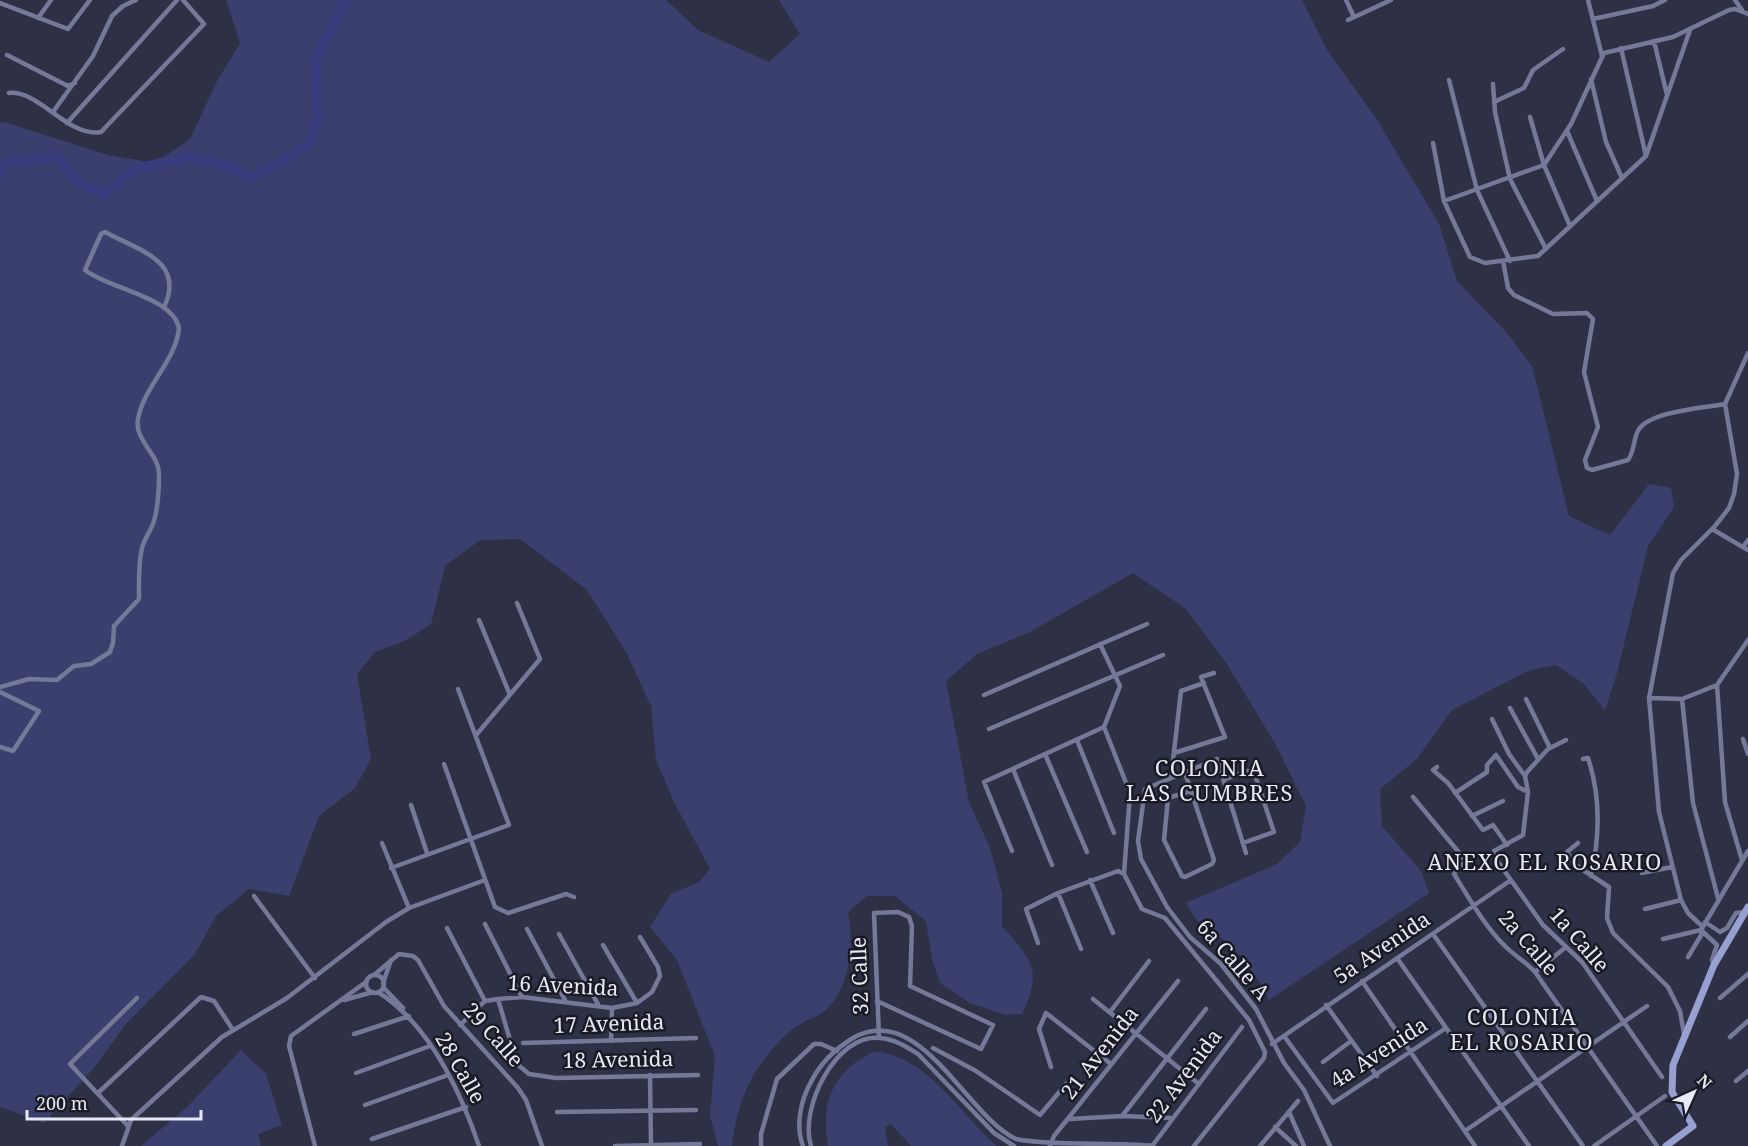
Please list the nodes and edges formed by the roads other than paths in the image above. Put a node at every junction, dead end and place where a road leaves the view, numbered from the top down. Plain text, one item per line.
1 (14, 0) edge
2 (51, 0) edge
3 (90, 0) edge
4 (136, 0) edge
5 (177, 0) edge
6 (183, 0) edge
7 (1346, 0) edge
8 (1391, 0) edge
9 (1588, 0) edge
10 (1665, 0) edge
11 (1735, 0) edge
12 (1384, 2) edge
13 (0, 3) edge
14 (9, 6) junction
15 (1742, 10) junction
16 (1748, 14) edge
17 (1354, 17) junction
18 (38, 18) junction
19 (1593, 19) junction
20 (1348, 20) dead end
21 (1690, 30) junction
22 (1654, 41) junction
23 (1621, 48) junction
24 (1563, 49) dead end
25 (8, 55) dead end
26 (1602, 56) junction
27 (1591, 79) junction
28 (1449, 80) dead end
29 (75, 83) junction
30 (1493, 84) dead end
31 (9, 93) dead end
32 (1667, 95) junction
33 (1494, 102) junction
34 (53, 112) junction
35 (1530, 117) dead end
36 (67, 123) junction
37 (1567, 131) junction
38 (1433, 143) dead end
39 (1646, 156) junction
40 (1544, 165) junction
41 (1622, 178) junction
42 (1510, 179) junction
43 (1476, 190) junction
44 (1444, 201) junction
45 (1597, 201) junction
46 (1570, 226) junction
47 (1546, 249) junction
48 (1503, 261) junction
49 (1510, 261) junction
50 (164, 307) junction
51 (1748, 353) edge
52 (1725, 404) junction
53 (1712, 529) junction
54 (1748, 540) edge
55 (1745, 548) edge
56 (517, 603) dead end
57 (479, 620) dead end
58 (1146, 624) dead end
59 (1748, 640) edge
60 (1100, 644) junction
61 (1163, 655) dead end
62 (1214, 673) dead end
63 (1115, 676) junction
64 (1204, 683) junction
65 (1717, 685) junction
66 (0, 687) edge
67 (458, 689) dead end
68 (0, 692) edge
69 (510, 695) junction
70 (984, 695) dead end
71 (1649, 698) junction
72 (1526, 699) dead end
73 (1682, 699) junction
74 (1510, 708) dead end
75 (1492, 719) dead end
76 (1104, 728) junction
77 (989, 729) dead end
78 (477, 734) junction
79 (1743, 739) dead end
80 (1077, 740) junction
81 (1566, 740) dead end
82 (0, 747) edge
83 (1550, 748) junction
84 (1174, 753) junction
85 (1045, 754) junction
86 (1748, 754) edge
87 (1538, 759) junction
88 (1583, 759) dead end
89 (444, 764) dead end
90 (1437, 766) dead end
91 (1013, 769) junction
92 (1185, 773) junction
93 (1525, 776) junction
94 (1171, 778) junction
95 (1225, 779) junction
96 (1191, 791) junction
97 (1528, 792) junction
98 (1455, 793) junction
99 (1413, 797) dead end
100 (1503, 801) dead end
101 (411, 805) dead end
102 (1472, 816) junction
103 (1114, 833) dead end
104 (470, 840) junction
105 (382, 843) dead end
106 (1243, 843) junction
107 (1578, 843) dead end
108 (1507, 845) junction
109 (1012, 851) dead end
110 (1748, 851) edge
111 (1087, 852) dead end
112 (427, 853) junction
113 (1246, 853) dead end
114 (1742, 860) junction
115 (1052, 865) dead end
116 (1672, 867) junction
117 (390, 868) junction
118 (1642, 873) dead end
119 (1124, 874) junction
120 (1591, 876) junction
121 (485, 880) junction
122 (1090, 880) junction
123 (1511, 880) junction
124 (1058, 893) junction
125 (254, 896) dead end
126 (574, 897) dead end
127 (1718, 898) junction
128 (1681, 900) junction
129 (1474, 905) junction
130 (409, 908) junction
131 (1646, 909) dead end
132 (1747, 909) edge
133 (485, 924) dead end
134 (447, 928) dead end
135 (1703, 928) junction
136 (527, 929) dead end
137 (1113, 933) dead end
138 (559, 934) dead end
139 (1433, 934) junction
140 (640, 937) dead end
141 (1663, 939) dead end
142 (1038, 944) dead end
143 (603, 945) dead end
144 (1566, 947) junction
145 (1081, 949) dead end
146 (1688, 957) dead end
147 (1397, 958) junction
148 (391, 960) junction
149 (1149, 961) dead end
150 (1714, 965) junction
151 (1534, 972) junction
152 (1748, 974) edge
153 (374, 975) junction
154 (315, 978) junction
155 (1178, 981) dead end
156 (1362, 981) junction
157 (366, 982) junction
158 (383, 985) junction
159 (376, 992) junction
160 (522, 997) junction
161 (137, 998) dead end
162 (1720, 998) dead end
163 (498, 999) junction
164 (1093, 999) dead end
165 (342, 1001) junction
166 (484, 1001) junction
167 (877, 1001) junction
168 (566, 1002) junction
169 (637, 1003) junction
170 (1326, 1005) junction
171 (599, 1006) junction
172 (1647, 1006) dead end
173 (612, 1008) junction
174 (1206, 1009) dead end
175 (404, 1011) junction
176 (1110, 1012) junction
177 (409, 1016) junction
178 (1748, 1021) edge
179 (1623, 1023) junction
180 (460, 1025) junction
181 (1242, 1027) dead end
182 (1446, 1028) junction
183 (233, 1030) junction
184 (879, 1030) junction
185 (1136, 1033) junction
186 (354, 1034) dead end
187 (1284, 1036) junction
188 (879, 1037) junction
189 (1730, 1037) dead end
190 (696, 1038) dead end
191 (1685, 1040) junction
192 (612, 1041) junction
193 (1351, 1041) junction
194 (523, 1043) dead end
195 (1272, 1044) junction
196 (430, 1046) junction
197 (933, 1048) dead end
198 (1588, 1048) junction
199 (835, 1049) junction
200 (1411, 1053) junction
201 (841, 1055) junction
202 (1166, 1058) junction
203 (954, 1059) junction
204 (1323, 1062) dead end
205 (1111, 1064) junction
206 (1051, 1068) dead end
207 (945, 1070) junction
208 (1748, 1071) edge
209 (356, 1073) dead end
210 (448, 1075) junction
211 (650, 1075) junction
212 (698, 1075) dead end
213 (1377, 1076) junction
214 (1662, 1077) dead end
215 (1537, 1080) junction
216 (1736, 1081) dead end
217 (1065, 1084) dead end
218 (1199, 1084) junction
219 (98, 1093) junction
220 (1665, 1096) dead end
221 (1298, 1101) dead end
222 (365, 1105) dead end
223 (466, 1107) junction
224 (1501, 1107) junction
225 (650, 1110) junction
226 (696, 1110) dead end
227 (557, 1112) dead end
228 (1289, 1112) junction
229 (1122, 1116) junction
230 (1636, 1116) junction
231 (1171, 1118) junction
232 (1070, 1119) junction
233 (127, 1125) junction
234 (1275, 1127) junction
235 (1465, 1131) junction
236 (372, 1139) dead end
237 (651, 1144) junction
238 (700, 1144) dead end
239 (479, 1145) edge
240 (122, 1146) edge
241 (315, 1146) edge
242 (470, 1146) edge
243 (542, 1146) edge
244 (615, 1146) edge
245 (761, 1146) edge
246 (803, 1146) edge
247 (811, 1146) edge
248 (1014, 1146) edge
249 (1050, 1146) edge
250 (1153, 1146) edge
251 (1194, 1146) edge
252 (1260, 1146) edge
253 (1296, 1146) edge
254 (1304, 1146) edge
255 (1330, 1146) edge
256 (1475, 1146) edge
257 (1529, 1146) edge
258 (1583, 1146) edge
259 (1594, 1146) edge
260 (1657, 1146) edge
261 (1666, 1146) edge

1 - 14 street
2 - 18 street
3 - 18 street
4 - 29 street
5 - 36 street
6 - 36 street
7 - 17 street
8 - 12 street
9 - 19 street
10 - 19 street
11 - 15 street
12 - 17 street
13 - 14 street
14 - 18 street
15 - 16 street
15 - 21 street
17 - 20 street
19 - 26 street
21 - 22 street
21 - 32 street
22 - 23 street
22 - 32 street
23 - 26 street
23 - 39 street
24 - 33 street
25 - 29 street
26 - 27 street
27 - 37 street
27 - 41 street
28 - 43 street
29 - 34 street
30 - 33 street
31 - 34 street
32 - 39 street
33 - 42 street
34 - 36 street
35 - 40 street
37 - 40 street
37 - 45 street
38 - 44 street
39 - 41 street
40 - 42 street
40 - 46 street
41 - 45 street
42 - 43 street
42 - 47 street
43 - 44 street
43 - 49 street
44 - 48 street
45 - 46 street
46 - 47 street
47 - 49 street
48 - 49 street
48 - 52 street
50 - 50 street
50 - 66 street
51 - 52 street
52 - 53 street
53 - 55 street
53 - 71 street
54 - 55 street
56 - 69 street
57 - 69 street
58 - 60 street
59 - 65 street
60 - 63 street
60 - 70 street
61 - 63 street
62 - 64 street
63 - 76 street
63 - 77 street
64 - 84 street
64 - 84 street
65 - 73 street
65 - 114 street
67 - 78 street
68 - 82 street
69 - 78 street
71 - 73 street
71 - 116 street
72 - 83 street
73 - 127 street
74 - 87 street
75 - 93 street
76 - 80 street
76 - 119 street
78 - 104 street
79 - 86 street
80 - 85 street
80 - 103 street
81 - 83 street
83 - 87 street
84 - 94 street
85 - 91 street
85 - 111 street
87 - 93 street
88 - 120 street
89 - 104 street
90 - 98 street
91 - 109 street
91 - 115 street
92 - 94 street
92 - 95 street
92 - 96 street
93 - 97 street
94 - 195 street, 6a Calle A
95 - 106 street
95 - 106 street
96 - 96 street
97 - 98 street
97 - 108 street
98 - 102 street
99 - 129 street, 2a Calle
100 - 102 street
101 - 112 street
102 - 108 street
104 - 112 street
104 - 121 street
105 - 117 street
106 - 113 street
107 - 120 street
108 - 123 street, 1a Calle
110 - 114 street
112 - 117 street
114 - 127 street
116 - 118 street
116 - 128 street
117 - 130 street
119 - 122 street
119 - 251 street
120 - 191 street
121 - 126 street
121 - 130 street
122 - 124 street
122 - 137 street
123 - 129 street, 5a Avenida
123 - 144 street, 1a Calle
124 - 142 street
124 - 145 street
125 - 154 street
127 - 135 street
128 - 131 street
128 - 135 street
129 - 139 street, 5a Avenida
129 - 151 street, 2a Calle
130 - 154 street
132 - 135 street
132 - 150 main road
133 - 160 street
134 - 166 street
135 - 141 street
135 - 146 street
135 - 150 street
136 - 168 street
138 - 171 street
139 - 147 street, 5a Avenida
139 - 215 street
140 - 169 street, 16 Avenida
143 - 169 street
144 - 151 street
144 - 179 street, 1a Calle
147 - 156 street, 5a Avenida
147 - 182 street
148 - 153 street
148 - 158 street
148 - 180 street, 29 Calle
149 - 176 street
150 - 191 main road
151 - 198 street, 2a Calle
152 - 162 street
153 - 157 street
153 - 158 street
154 - 183 street
155 - 185 street, 21 Avenida
156 - 170 street, 5a Avenida
156 - 200 street
157 - 159 street
157 - 165 street
158 - 159 street
158 - 175 street, 28 Calle
159 - 165 street
159 - 175 street, 28 Calle
160 - 163 street, 16 Avenida
160 - 168 street, 16 Avenida
161 - 219 street
163 - 166 street, 16 Avenida
163 - 211 street, 18 Avenida
164 - 176 street
165 - 241 street
166 - 180 street, 16 Avenida
167 - 167 street, 32 Calle
167 - 184 street, 32 Calle
168 - 171 street, 16 Avenida
169 - 173 street, 16 Avenida
170 - 187 street, 5a Avenida
170 - 193 street
171 - 173 street, 16 Avenida
172 - 179 street
173 - 192 street
174 - 202 street
175 - 177 street, 28 Calle
176 - 185 street
177 - 186 street
177 - 196 street, 28 Calle
178 - 189 street
179 - 198 street
179 - 214 street, 1a Calle
180 - 243 street, 29 Calle
181 - 218 street, 22 Avenida
182 - 200 street, 4a Avenida
182 - 224 street
183 - 219 street
183 - 233 street
184 - 188 street, 32 Calle
184 - 199 street
184 - 207 street
185 - 202 street
185 - 205 street, 21 Avenida
187 - 195 street, 5a Avenida
187 - 213 street, 4a Avenida
188 - 201 street
188 - 248 street
190 - 192 street, 17 Avenida
191 - 261 main road
192 - 194 street, 17 Avenida
193 - 204 street
193 - 213 street
195 - 255 street, 6a Calle A
196 - 209 street
196 - 210 street, 28 Calle
197 - 203 street
198 - 215 street
198 - 230 street, 2a Calle
199 - 201 street
199 - 245 street
199 - 246 street
200 - 213 street, 4a Avenida
200 - 235 street
201 - 247 street
202 - 218 street
202 - 229 street
203 - 207 street
203 - 217 street
205 - 206 street
205 - 232 street, 21 Avenida
207 - 249 street
208 - 216 street
210 - 222 street
210 - 223 street, 28 Calle
211 - 212 street, 18 Avenida
211 - 225 street
215 - 224 street
215 - 258 street
218 - 231 street, 22 Avenida
219 - 233 street
220 - 230 street
221 - 228 street
223 - 236 street
223 - 239 street, 28 Calle
224 - 235 street
224 - 257 street
225 - 226 street
225 - 227 street
225 - 237 street
228 - 234 street
228 - 254 street
229 - 231 street
229 - 232 street
230 - 259 street
230 - 260 street, 2a Calle
231 - 250 street, 22 Avenida
232 - 249 street, 21 Avenida
233 - 240 street
234 - 252 street
234 - 253 street
235 - 256 street
237 - 238 street
237 - 244 street
239 - 242 street
249 - 250 street

